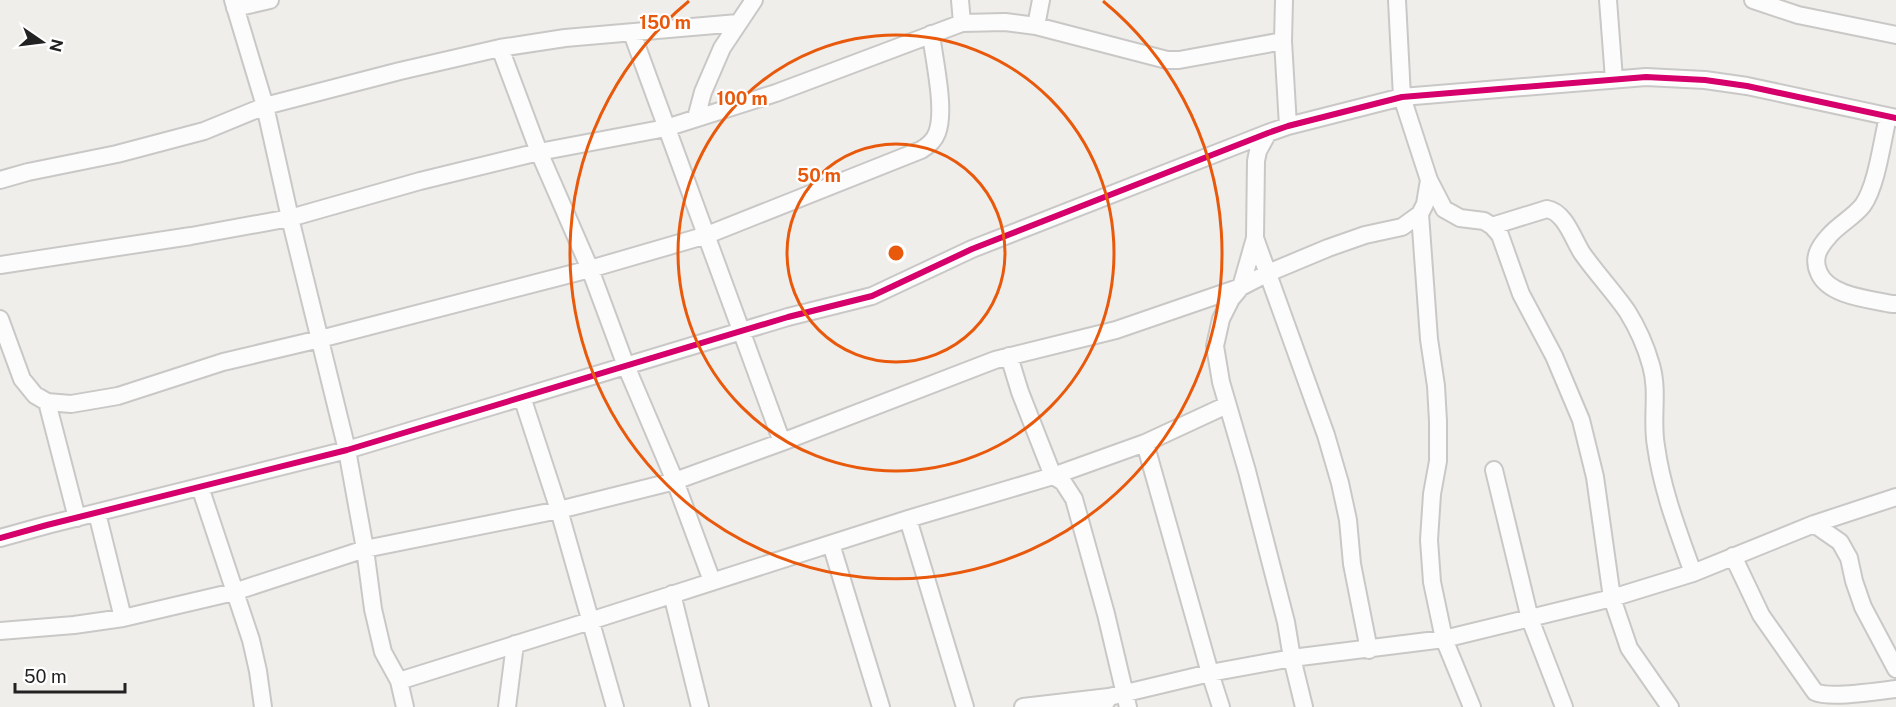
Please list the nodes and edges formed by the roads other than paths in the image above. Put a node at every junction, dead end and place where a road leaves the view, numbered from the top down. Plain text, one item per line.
1 (270, 0) edge
2 (754, 0) edge
3 (960, 0) edge
4 (1041, 0) edge
5 (1284, 0) edge
6 (1397, 0) edge
7 (1608, 0) edge
8 (1753, 0) edge
9 (234, 4) edge
10 (738, 23) junction
11 (962, 23) junction
12 (1036, 26) junction
13 (632, 33) junction
14 (931, 34) junction
15 (1896, 35) edge
16 (1282, 41) junction
17 (500, 48) junction
18 (1614, 79) junction
19 (1402, 97) junction
20 (265, 106) junction
21 (696, 118) junction
22 (1892, 118) edge
23 (1288, 126) junction
24 (666, 128) junction
25 (1268, 133) junction
26 (539, 152) junction
27 (0, 180) edge
28 (1428, 180) junction
29 (1420, 214) junction
30 (290, 218) junction
31 (1492, 226) junction
32 (707, 235) junction
33 (1255, 238) junction
34 (0, 265) edge
35 (590, 268) junction
36 (1268, 273) junction
37 (1241, 287) junction
38 (1896, 304) edge
39 (0, 319) edge
40 (742, 331) junction
41 (320, 339) junction
42 (1009, 356) junction
43 (626, 366) junction
44 (522, 397) junction
45 (47, 402) junction
46 (1227, 405) junction
47 (782, 442) junction
48 (1145, 443) junction
49 (347, 450) junction
50 (1494, 470) dead end
51 (1053, 476) junction
52 (675, 481) junction
53 (200, 487) junction
54 (1896, 496) edge
55 (559, 510) junction
56 (98, 513) junction
57 (77, 518) junction
58 (908, 519) junction
59 (1814, 524) junction
60 (0, 538) edge
61 (831, 544) junction
62 (365, 549) junction
63 (1733, 555) junction
64 (1693, 573) junction
65 (712, 581) junction
66 (234, 592) junction
67 (672, 594) junction
68 (1612, 598) junction
69 (123, 618) junction
70 (1530, 619) junction
71 (590, 621) junction
72 (0, 631) edge
73 (1444, 639) junction
74 (515, 644) junction
75 (1368, 650) junction
76 (1292, 658) junction
77 (1896, 669) edge
78 (1210, 674) junction
79 (399, 681) junction
80 (1896, 689) edge
81 (1116, 701) edge
82 (263, 707) edge
83 (405, 707) edge
84 (507, 707) edge
85 (615, 707) edge
86 (700, 707) edge
87 (880, 707) edge
88 (965, 707) edge
89 (1023, 707) edge
90 (1221, 707) edge
91 (1304, 707) edge
92 (1472, 707) edge
93 (1564, 707) edge
94 (1670, 707) edge

1 - 9 street
2 - 10 street
3 - 11 street
4 - 12 street
5 - 16 street
6 - 19 street
7 - 18 street
8 - 15 street
9 - 20 street
10 - 13 street
10 - 21 street
11 - 12 street
11 - 14 street
12 - 16 street
13 - 17 street
13 - 24 street
14 - 21 street
14 - 32 street
16 - 23 street
17 - 20 street
17 - 26 street
18 - 19 street
18 - 22 street
19 - 23 street
19 - 28 street
20 - 27 street
20 - 30 street
21 - 24 street
22 - 38 street
23 - 25 street
24 - 26 street
24 - 32 street
25 - 33 street
25 - 40 street
26 - 30 street
26 - 35 street
28 - 29 street
28 - 31 street
29 - 36 street
29 - 73 street
30 - 34 street
30 - 41 street
31 - 64 street
31 - 68 street
32 - 35 street
32 - 40 street
33 - 36 street
33 - 37 street
35 - 41 street
35 - 43 street
36 - 37 street
36 - 75 street
37 - 42 street
37 - 46 street
39 - 45 street
40 - 43 street
40 - 47 street
41 - 45 street
41 - 49 street
42 - 47 street
42 - 51 street
43 - 44 street
43 - 52 street
44 - 49 street
44 - 55 street
45 - 57 street
46 - 48 street
46 - 76 street
47 - 52 street
48 - 51 street
48 - 78 street
49 - 53 street
49 - 62 street
50 - 70 street
51 - 58 street
51 - 81 street
52 - 55 street
52 - 65 street
53 - 56 street
53 - 66 street
54 - 59 street
55 - 62 street
55 - 71 street
56 - 57 street
56 - 69 street
57 - 60 street
58 - 61 street
58 - 88 street
59 - 63 street
59 - 77 street
61 - 65 street
61 - 87 street
62 - 66 street
62 - 79 street
63 - 64 street
63 - 80 street
64 - 68 street
65 - 67 street
66 - 69 street
66 - 82 street
67 - 71 street
67 - 86 street
68 - 70 street
68 - 94 street
69 - 72 street
70 - 73 street
70 - 93 street
71 - 74 street
71 - 85 street
73 - 75 street
73 - 92 street
74 - 79 street
74 - 84 street
75 - 76 street
76 - 78 street
76 - 91 street
78 - 81 street
78 - 90 street
79 - 83 street
81 - 89 street

